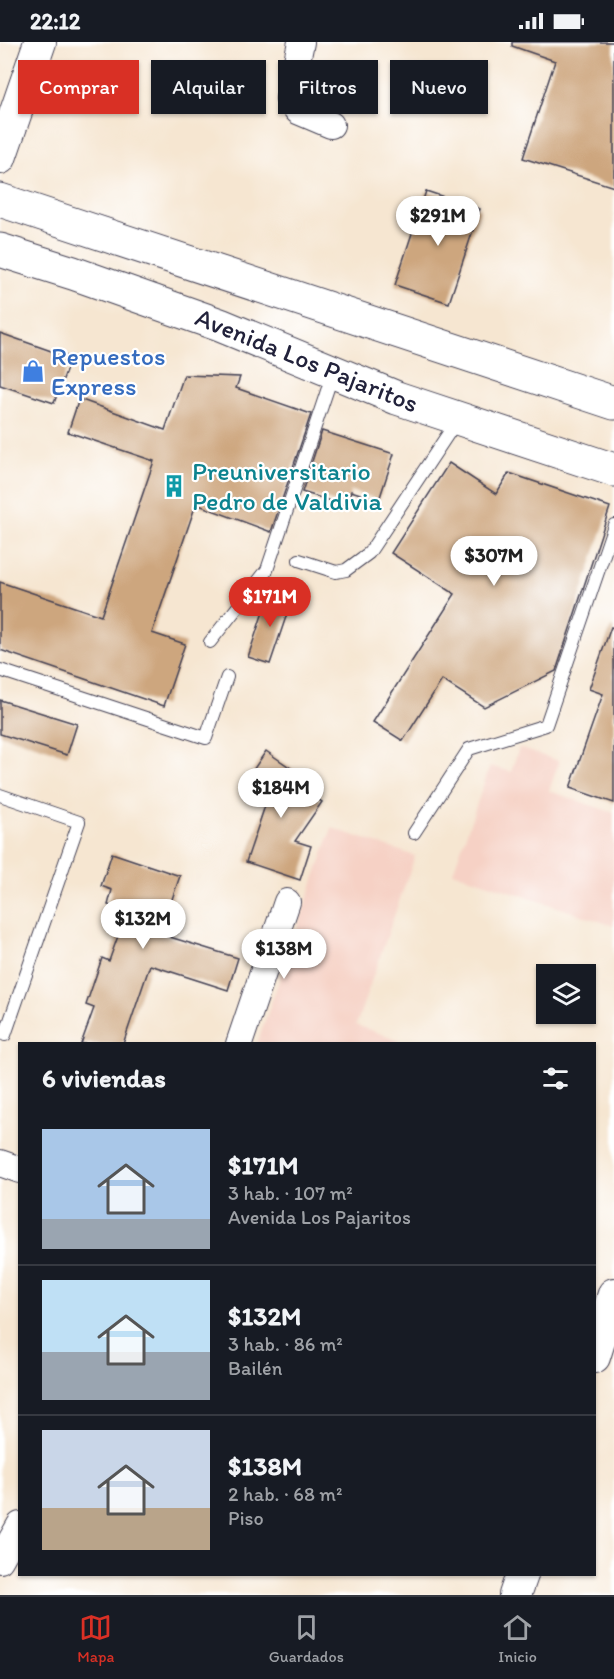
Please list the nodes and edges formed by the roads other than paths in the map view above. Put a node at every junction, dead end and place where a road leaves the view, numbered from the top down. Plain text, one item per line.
1 (40, 42) edge
2 (301, 42) edge
3 (331, 125) dead end
4 (0, 158) edge
5 (0, 200) edge
6 (0, 250) edge
7 (333, 372) junction
8 (614, 403) edge
9 (459, 418) junction
10 (614, 470) edge
11 (614, 525) edge
12 (299, 561) dead end
13 (210, 642) dead end
14 (0, 670) edge
15 (226, 677) dead end
16 (0, 795) edge
17 (414, 833) dead end
18 (287, 902) dead end
19 (5, 1035) dead end
20 (240, 1042) edge
21 (0, 1163) edge
22 (18, 1169) edge
23 (614, 1294) edge
24 (596, 1351) edge
25 (18, 1528) edge
26 (0, 1559) edge
27 (522, 1576) edge
28 (0, 1582) edge
29 (515, 1595) edge

1 - 4 street
2 - 3 street
5 - 8 main road, Avenida Los Pajaritos
6 - 7 main road, Avenida Los Pajaritos
7 - 9 main road, Avenida Los Pajaritos
7 - 13 lane
9 - 10 main road, Avenida Los Pajaritos
9 - 12 lane
11 - 17 lane
14 - 15 lane
16 - 19 lane
18 - 20 street
21 - 22 street
23 - 24 street
25 - 26 street
26 - 28 street
27 - 29 street

